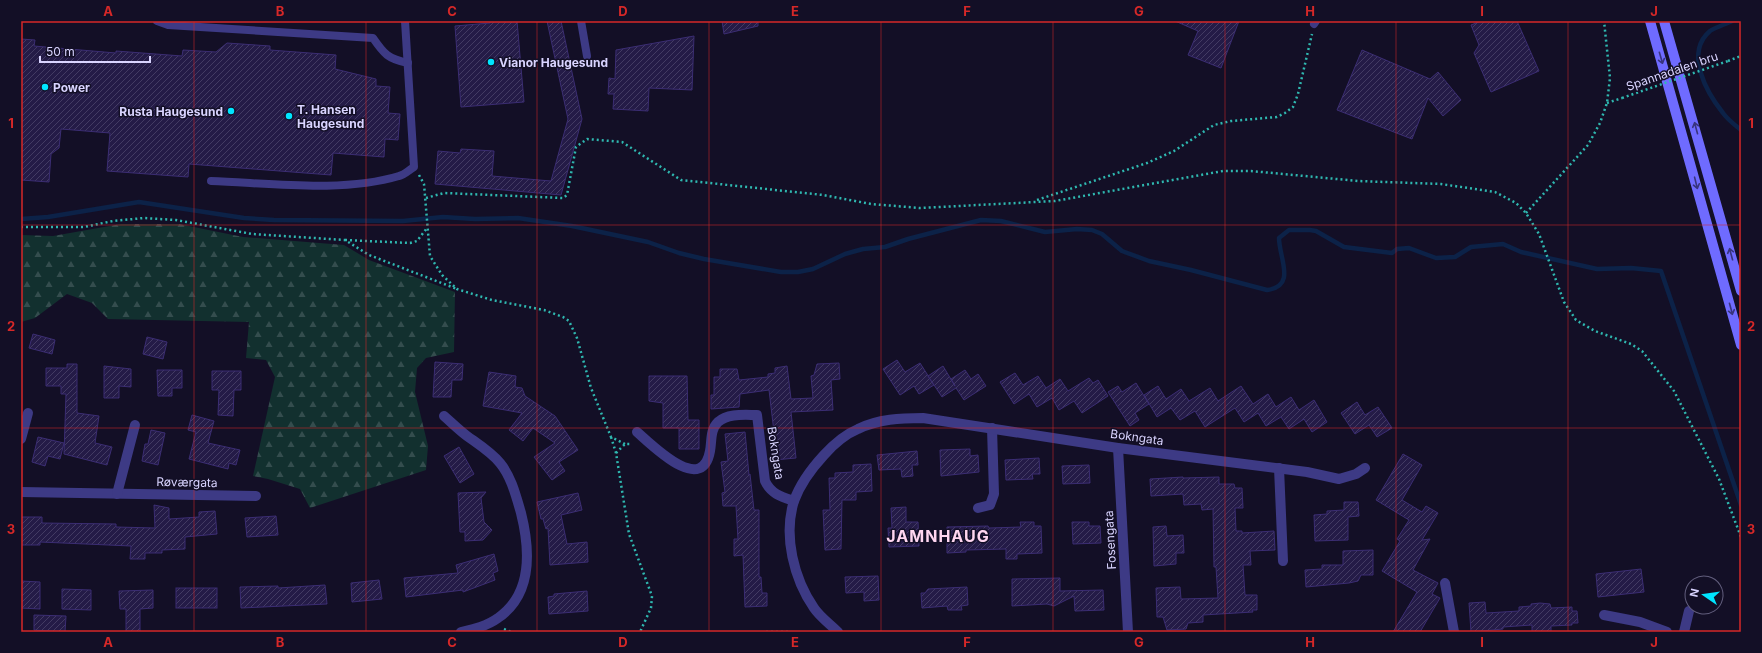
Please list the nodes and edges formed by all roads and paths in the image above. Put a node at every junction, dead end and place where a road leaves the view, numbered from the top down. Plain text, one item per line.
1 (157, 21) edge
2 (405, 21) edge
3 (581, 21) edge
4 (1604, 21) edge
5 (1650, 21) edge
6 (1664, 21) edge
7 (1315, 22) edge
8 (587, 56) dead end
9 (1741, 56) edge
10 (408, 63) junction
11 (1607, 103) junction
12 (414, 167) junction
13 (211, 181) dead end
14 (426, 198) junction
15 (1034, 201) junction
16 (1526, 213) junction
17 (427, 227) junction
18 (21, 228) edge
19 (345, 240) junction
20 (457, 289) junction
21 (1741, 291) edge
22 (1741, 345) edge
23 (28, 413) dead end
24 (444, 416) dead end
25 (135, 425) dead end
26 (992, 428) junction
27 (637, 432) dead end
28 (611, 437) junction
29 (21, 439) edge
30 (624, 444) dead end
31 (1118, 448) junction
32 (1279, 468) junction
33 (1365, 468) dead end
34 (21, 492) edge
35 (117, 494) junction
36 (256, 496) dead end
37 (794, 501) junction
38 (978, 508) dead end
39 (1741, 537) edge
40 (1283, 561) dead end
41 (1445, 583) dead end
42 (1604, 615) dead end
43 (1688, 615) edge
44 (461, 632) edge
45 (640, 632) edge
46 (766, 632) edge
47 (791, 632) edge
48 (838, 632) edge
49 (1128, 632) edge
50 (1454, 632) edge
51 (1667, 632) edge
52 (1684, 632) edge

1 - 10 lane
2 - 10 lane
3 - 8 lane
4 - 11 path
5 -> 22 main road
21 -> 6 main road
7 - 15 path
9 - 11 path, Spannadalen bru, bridge
10 - 12 lane
11 - 16 path
12 - 13 lane
12 - 14 path
14 - 15 path
14 - 17 path
15 - 16 path
16 - 39 path
17 - 19 path
17 - 20 path
18 - 19 path
19 - 20 path
20 - 28 path
23 - 29 street
24 - 44 street
25 - 35 street
26 - 31 street, Bokngata
26 - 37 street, Bokngata
26 - 38 street
27 - 37 street, Bokngata
28 - 30 path
28 - 45 path
31 - 32 street, Bokngata
31 - 49 street, Fosengata
32 - 33 street, Bokngata
32 - 40 street
34 - 35 street, Røværgata
35 - 36 street, Røværgata
37 - 48 street, Bokngata
41 - 50 street
42 - 51 street
43 - 52 street
46 - 47 path

